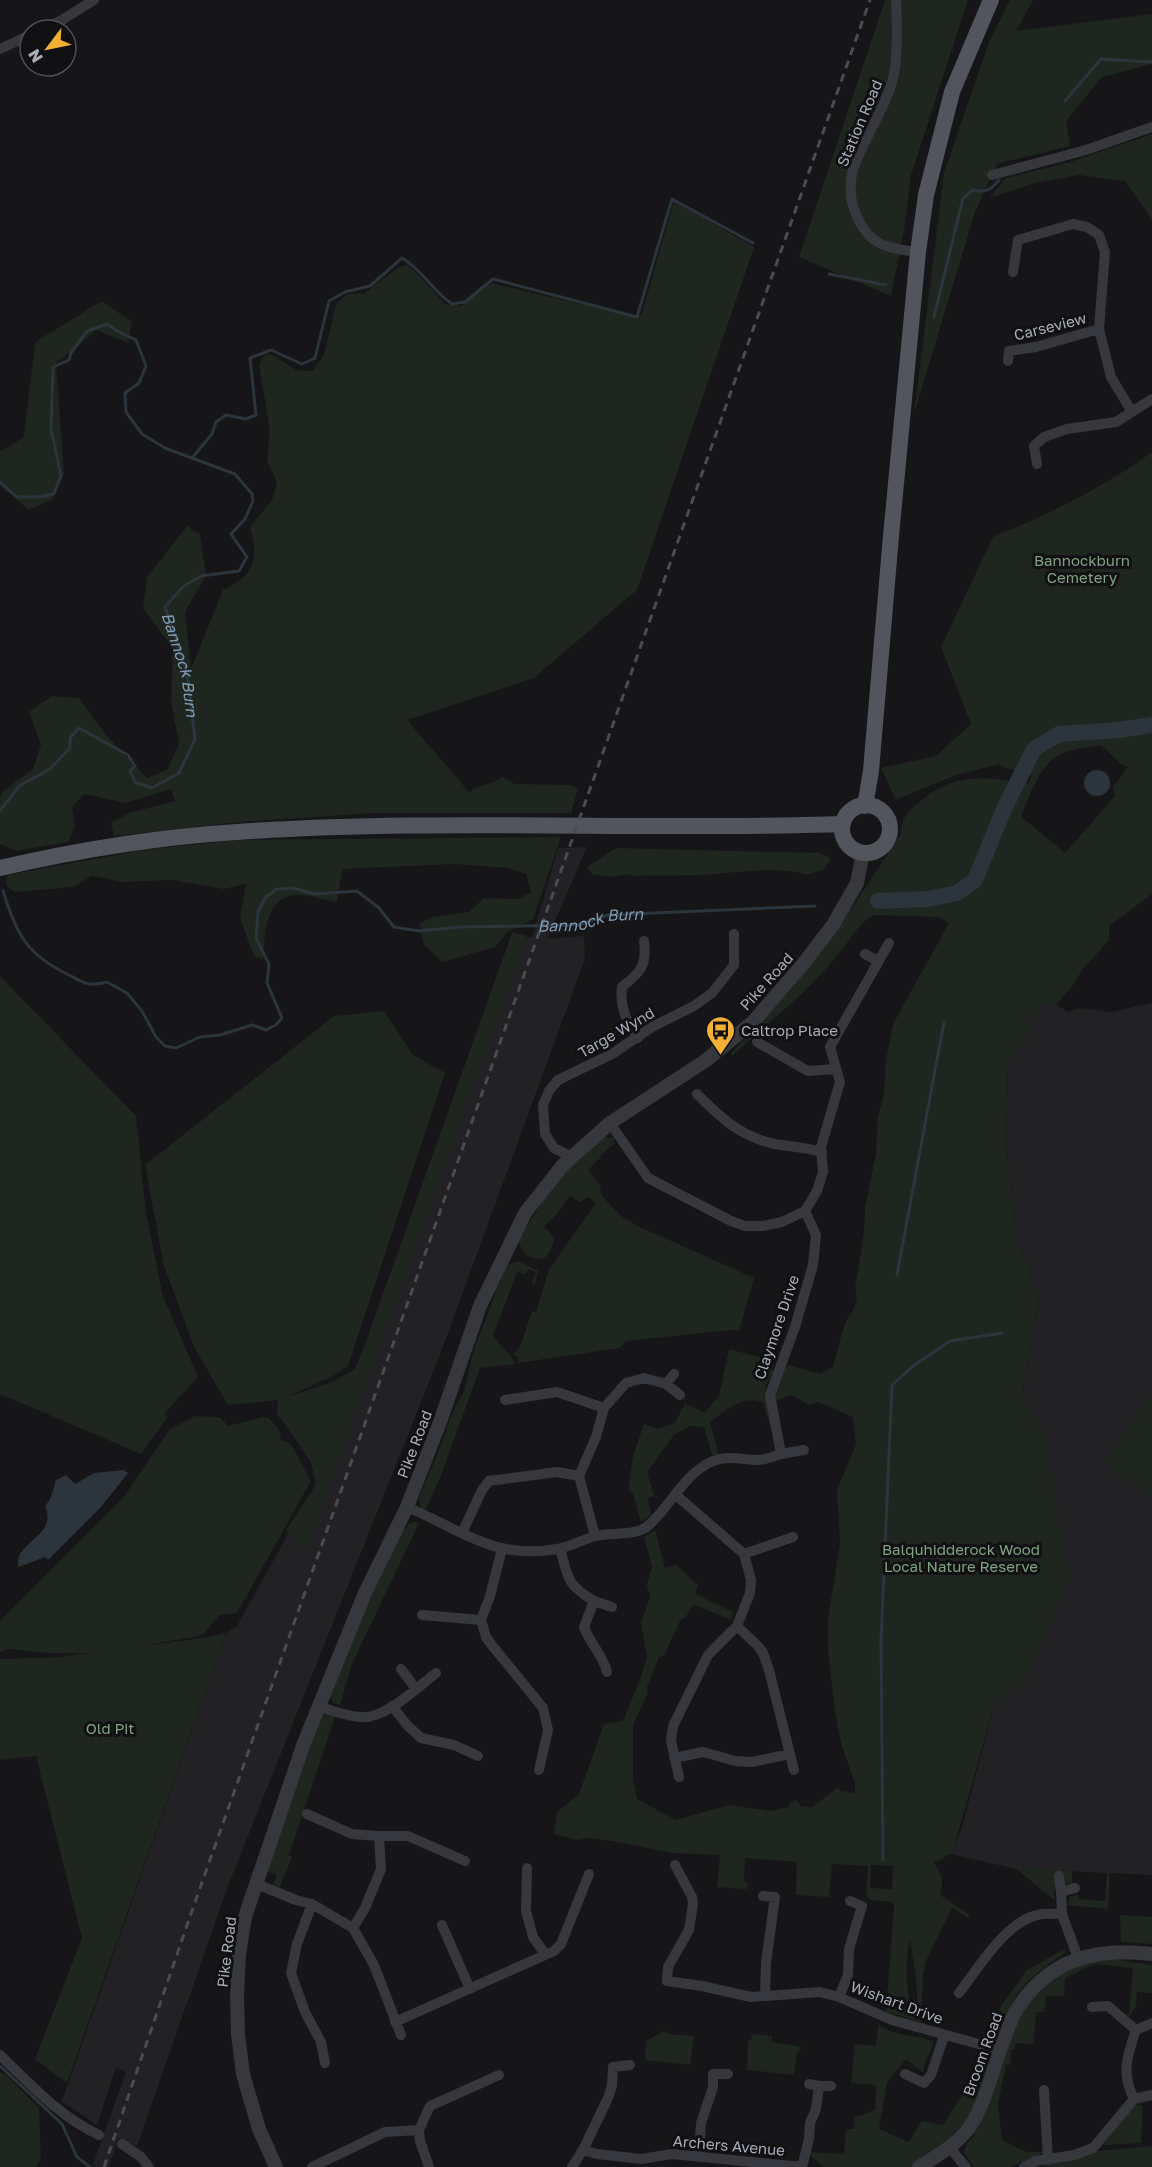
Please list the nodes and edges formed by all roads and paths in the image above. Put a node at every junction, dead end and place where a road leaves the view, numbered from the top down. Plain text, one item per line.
1 (94, 0) edge
2 (896, 0) edge
3 (991, 0) edge
4 (65, 18) edge
5 (18, 41) edge
6 (0, 49) edge
7 (1152, 127) edge
8 (992, 175) dead end
9 (918, 252) junction
10 (1012, 272) dead end
11 (1099, 329) junction
12 (1008, 351) dead end
13 (1152, 399) edge
14 (1132, 412) junction
15 (1037, 464) dead end
16 (873, 808) junction
17 (843, 829) junction
18 (863, 853) junction
19 (0, 867) edge
20 (734, 934) dead end
21 (644, 941) dead end
22 (889, 943) dead end
23 (866, 954) dead end
24 (878, 961) junction
25 (638, 1038) junction
26 (757, 1042) dead end
27 (836, 1070) junction
28 (696, 1094) dead end
29 (610, 1123) junction
30 (822, 1152) junction
31 (572, 1157) junction
32 (805, 1211) junction
33 (674, 1374) dead end
34 (666, 1384) junction
35 (680, 1395) dead end
36 (505, 1400) dead end
37 (604, 1408) junction
38 (804, 1450) dead end
39 (781, 1455) junction
40 (579, 1476) junction
41 (676, 1495) junction
42 (407, 1507) junction
43 (462, 1533) junction
44 (595, 1536) junction
45 (793, 1536) dead end
46 (560, 1549) junction
47 (502, 1550) junction
48 (744, 1554) junction
49 (594, 1601) junction
50 (612, 1608) dead end
51 (422, 1615) dead end
52 (481, 1620) junction
53 (737, 1626) junction
54 (401, 1670) dead end
55 (607, 1672) dead end
56 (436, 1673) dead end
57 (416, 1689) junction
58 (392, 1706) junction
59 (318, 1707) junction
60 (790, 1754) junction
61 (478, 1756) dead end
62 (674, 1758) junction
63 (539, 1770) dead end
64 (794, 1770) dead end
65 (679, 1777) dead end
66 (307, 1814) dead end
67 (379, 1836) junction
68 (465, 1861) dead end
69 (675, 1865) dead end
70 (526, 1868) dead end
71 (590, 1874) dead end
72 (1059, 1876) dead end
73 (257, 1884) junction
74 (1075, 1888) dead end
75 (1061, 1892) junction
76 (763, 1896) dead end
77 (850, 1901) dead end
78 (312, 1904) junction
79 (1062, 1914) junction
80 (353, 1928) junction
81 (442, 1933) dead end
82 (544, 1954) junction
83 (1152, 1954) edge
84 (1078, 1958) junction
85 (470, 1989) junction
86 (959, 1994) dead end
87 (765, 1995) junction
88 (839, 1997) junction
89 (1092, 2007) dead end
90 (395, 2022) junction
91 (1152, 2023) edge
92 (1136, 2030) junction
93 (401, 2036) dead end
94 (944, 2036) junction
95 (1000, 2050) junction
96 (0, 2055) edge
97 (325, 2063) dead end
98 (630, 2065) dead end
99 (728, 2074) dead end
100 (905, 2074) dead end
101 (499, 2075) dead end
102 (831, 2086) dead end
103 (1044, 2090) dead end
104 (1152, 2095) edge
105 (1134, 2099) junction
106 (420, 2130) junction
107 (99, 2135) dead end
108 (122, 2144) dead end
109 (950, 2148) junction
110 (583, 2150) junction
111 (699, 2156) junction
112 (1048, 2160) junction
113 (751, 2164) edge
114 (148, 2167) edge
115 (276, 2167) edge
116 (312, 2167) edge
117 (429, 2167) edge
118 (572, 2167) edge
119 (802, 2167) edge
120 (919, 2167) edge
121 (966, 2167) edge
122 (1024, 2167) edge

1 - 4 street
2 - 9 street, Station Road
3 - 9 main road
5 - 6 street
7 - 8 street
9 - 16 main road
10 - 11 street, Carseview
11 - 12 street, Carseview
11 - 14 street, Carseview
13 - 14 street
14 - 15 street
16 - 17 main road
16 - 18 main road
17 - 18 main road
17 - 19 main road
18 - 29 street, Pike Road
20 - 25 street, Targe Wynd
21 - 25 street
22 - 24 street
23 - 24 street
24 - 27 street
25 - 31 street, Targe Wynd
26 - 27 street
27 - 30 street
28 - 30 street
29 - 31 street, Pike Road
29 - 32 street
30 - 32 street
31 - 42 street, Pike Road
32 - 39 street, Claymore Drive
33 - 34 street
34 - 35 street
34 - 37 street
36 - 37 street
37 - 40 street
38 - 39 street
39 - 41 street
40 - 43 street
40 - 44 street
41 - 44 street
41 - 48 street
42 - 43 street
42 - 59 street, Pike Road
43 - 47 street
44 - 46 street
45 - 48 street
46 - 47 street
46 - 49 street
47 - 52 street
48 - 53 street
49 - 50 street
49 - 55 street
51 - 52 street
52 - 63 street
53 - 60 street
53 - 62 street
54 - 57 street
56 - 57 street
57 - 58 street
58 - 59 street
58 - 61 street
59 - 73 street, Pike Road
60 - 62 street
60 - 64 street
62 - 65 street
66 - 67 street
67 - 68 street
67 - 80 street
69 - 87 street, Wishart Drive
70 - 82 street
71 - 82 street
72 - 75 street
73 - 78 street
73 - 115 street, Pike Road
74 - 75 street
75 - 79 street
76 - 87 street
77 - 88 street, Wishart Drive
78 - 80 street
78 - 97 street
79 - 84 street
79 - 86 street
80 - 90 street
81 - 85 street
82 - 85 street
83 - 84 street, Broom Road
84 - 95 street, Broom Road
85 - 90 street
87 - 88 street, Wishart Drive
88 - 94 street, Wishart Drive
89 - 92 street
90 - 93 street
91 - 92 street
92 - 105 street
94 - 95 street, Wishart Drive
94 - 100 street, Wishart Drive
95 - 109 street, Broom Road
96 - 107 street
98 - 110 street
99 - 111 street
101 - 106 street
102 - 119 street
103 - 112 street
104 - 105 street
105 - 112 street
106 - 116 street
106 - 117 street
108 - 114 street
109 - 120 street, Broom Road
109 - 121 street
110 - 111 street, Archers Avenue
110 - 118 street
111 - 113 street, Archers Avenue
112 - 122 street
113 - 119 street, Archers Avenue

